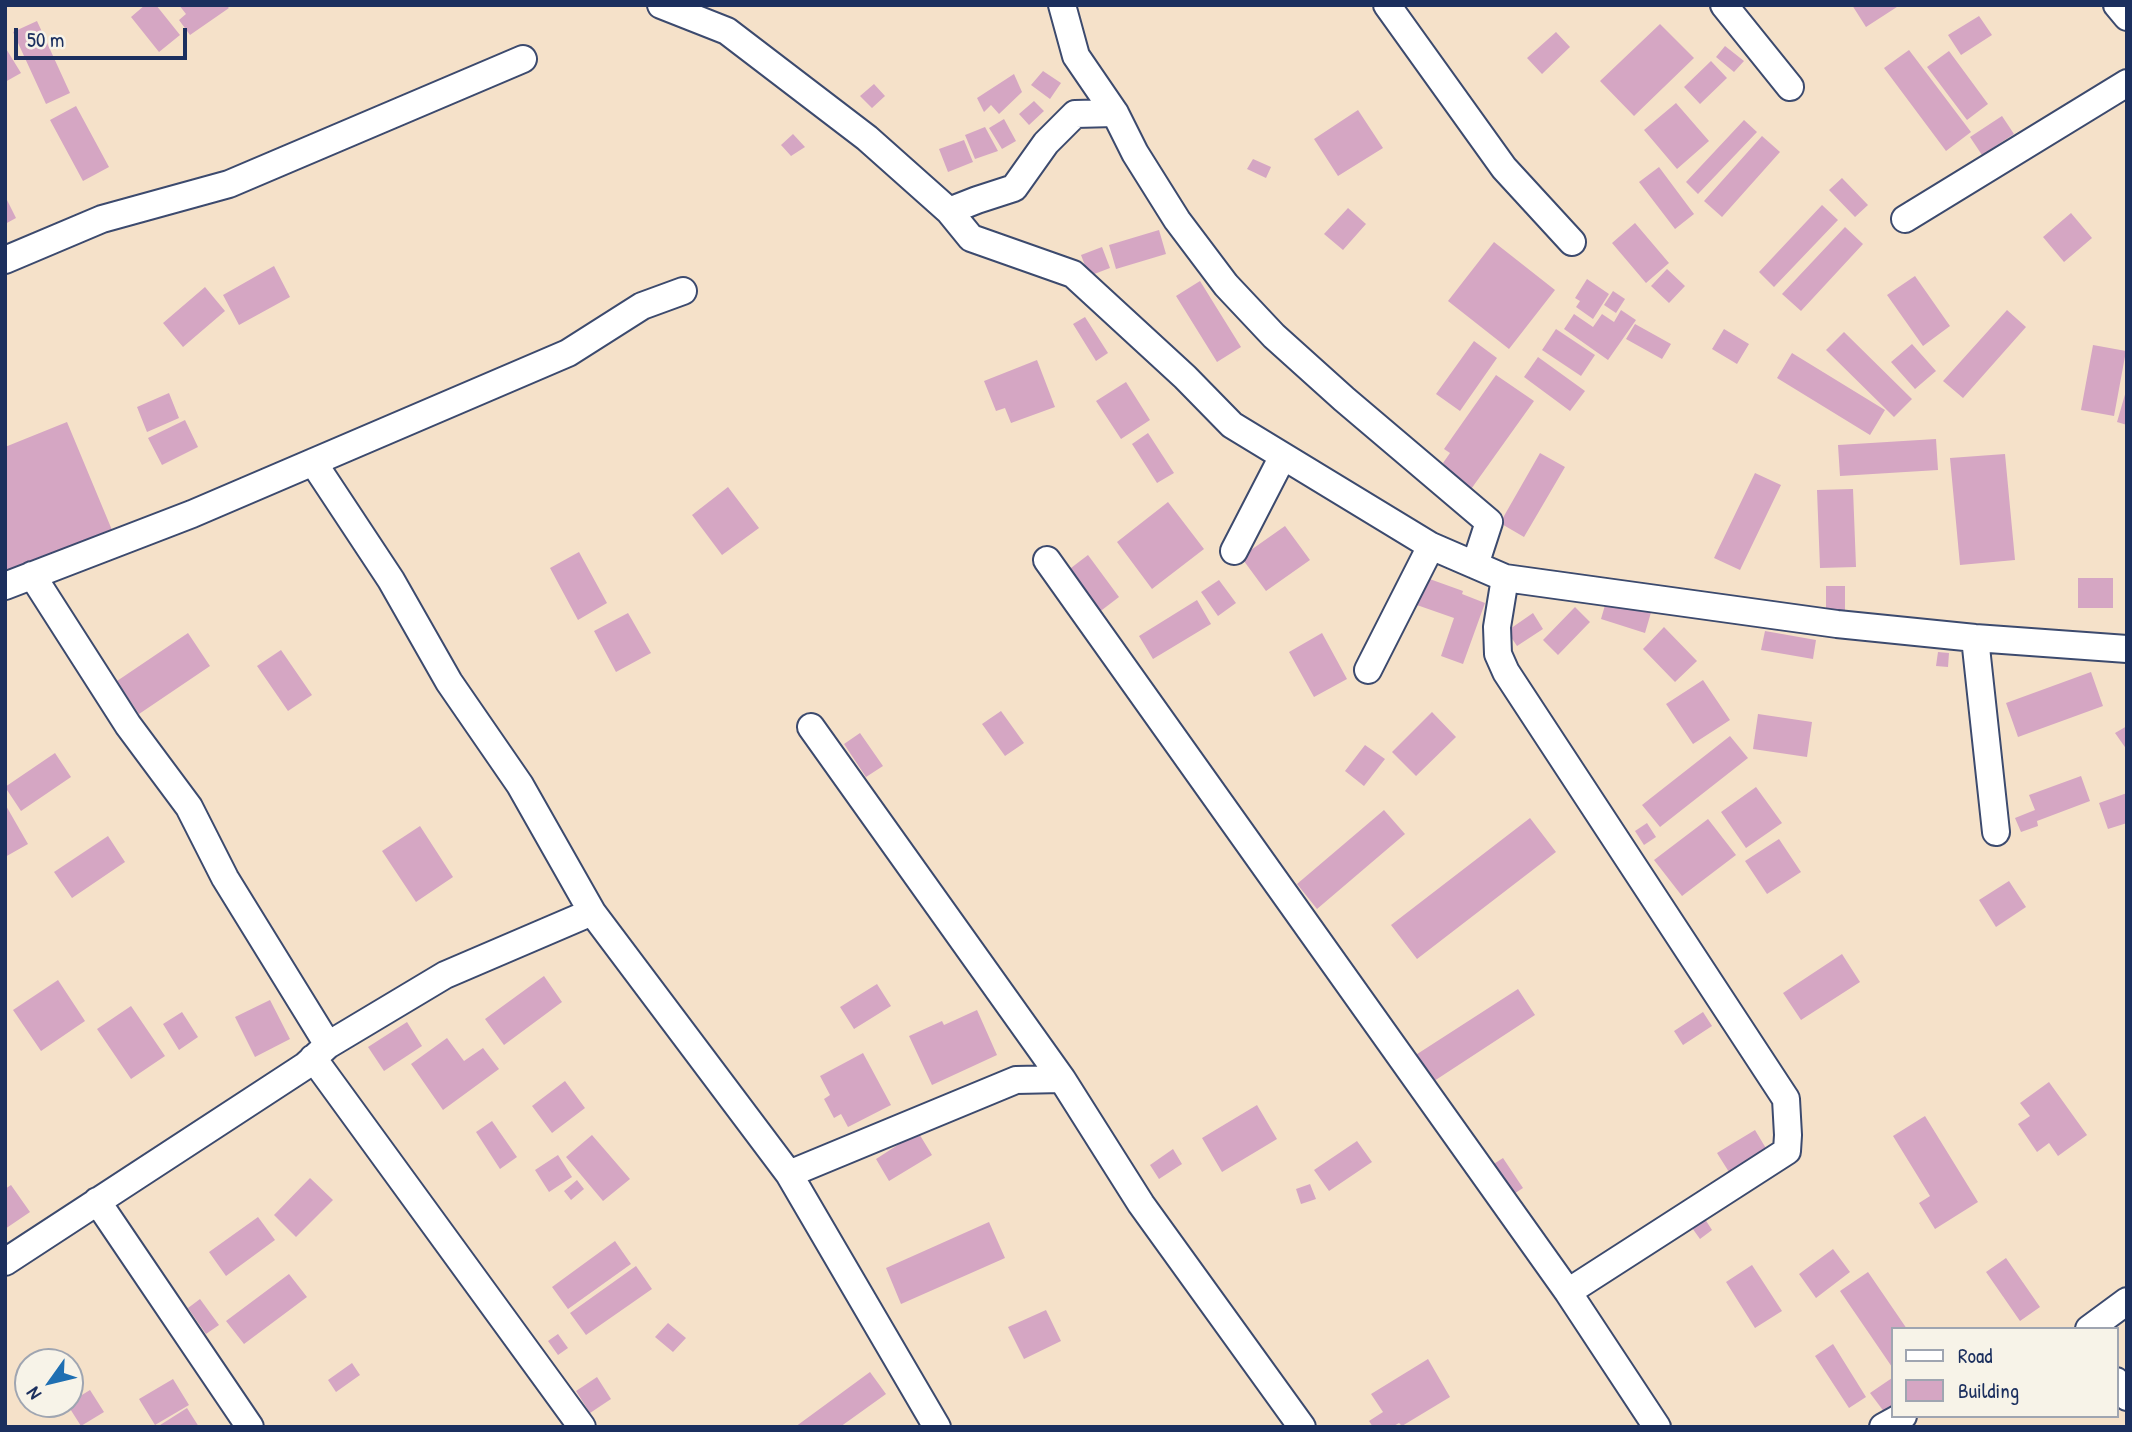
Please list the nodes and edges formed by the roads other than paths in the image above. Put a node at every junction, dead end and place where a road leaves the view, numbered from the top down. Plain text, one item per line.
1 (661, 5) edge
2 (1062, 5) edge
3 (1387, 5) edge
4 (1724, 5) edge
5 (2117, 5) edge
6 (2127, 17) edge
7 (523, 59) dead end
8 (2127, 83) edge
9 (1790, 87) dead end
10 (1115, 113) junction
11 (949, 211) junction
12 (1905, 219) dead end
13 (1572, 242) dead end
14 (5, 260) edge
15 (683, 291) dead end
16 (1283, 456) junction
17 (313, 462) junction
18 (1431, 546) junction
19 (1234, 551) dead end
20 (1047, 560) dead end
21 (1475, 565) junction
22 (32, 575) junction
23 (1505, 578) junction
24 (5, 586) edge
25 (1975, 638) junction
26 (2127, 649) edge
27 (1368, 670) dead end
28 (811, 727) dead end
29 (1996, 832) dead end
30 (592, 912) junction
31 (321, 1052) junction
32 (1062, 1079) junction
33 (789, 1174) junction
34 (97, 1200) junction
35 (5, 1262) edge
36 (1568, 1292) junction
37 (2127, 1301) edge
38 (2092, 1327) edge
39 (1899, 1418) edge
40 (250, 1427) edge
41 (582, 1427) edge
42 (937, 1427) edge
43 (1302, 1427) edge
44 (1657, 1427) edge
45 (1883, 1427) edge

1 - 11 street
2 - 10 street
3 - 13 street
4 - 9 street
5 - 6 street
7 - 14 street
8 - 12 street
10 - 11 street
10 - 21 street
11 - 16 street
15 - 17 street
16 - 18 street
16 - 19 street
17 - 22 street
17 - 30 street
18 - 21 street
18 - 27 street
20 - 36 street
21 - 23 street
22 - 24 street
22 - 31 street
23 - 25 street
23 - 36 street
25 - 26 street
25 - 29 street
28 - 32 street
30 - 31 street
30 - 33 street
31 - 34 street
31 - 41 street
32 - 33 street
32 - 43 street
33 - 42 street
34 - 35 street
34 - 40 street
36 - 44 street
37 - 38 street
39 - 45 street

